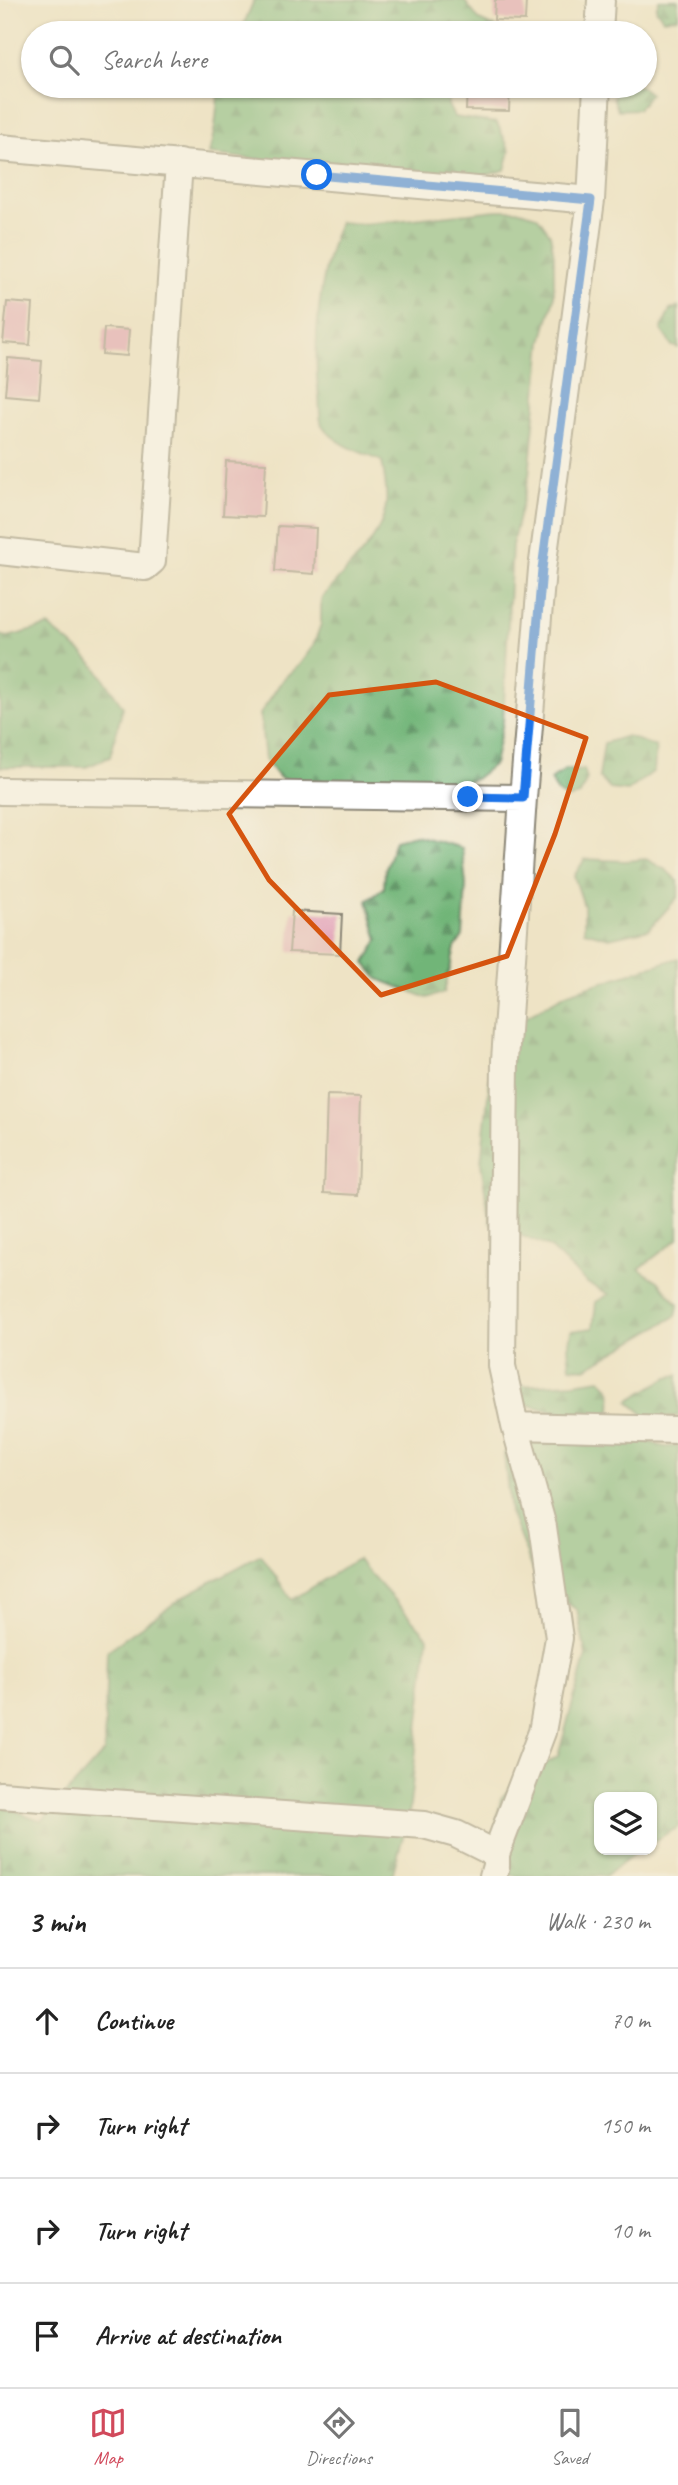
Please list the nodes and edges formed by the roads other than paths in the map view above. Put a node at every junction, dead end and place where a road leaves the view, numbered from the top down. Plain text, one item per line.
1 (601, 0) edge
2 (600, 21) edge
3 (596, 98) edge
4 (0, 148) edge
5 (179, 163) junction
6 (591, 200) junction
7 (0, 551) edge
8 (0, 791) edge
9 (523, 798) junction
10 (515, 1426) junction
11 (678, 1430) edge
12 (0, 1795) edge
13 (499, 1868) edge

1 - 2 street
3 - 6 street
4 - 5 street
5 - 6 street
5 - 7 street
6 - 9 street
8 - 9 street
9 - 10 street
10 - 11 street
10 - 13 street
12 - 13 street

